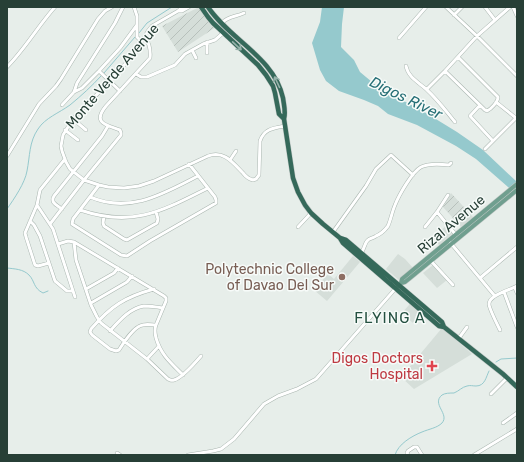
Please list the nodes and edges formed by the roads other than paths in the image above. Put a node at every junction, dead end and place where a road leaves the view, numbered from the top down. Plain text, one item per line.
1 (55, 7) edge
2 (112, 7) edge
3 (123, 7) edge
4 (134, 7) edge
5 (183, 7) edge
6 (189, 7) edge
7 (201, 7) edge
8 (208, 7) edge
9 (426, 7) edge
10 (446, 7) edge
11 (462, 7) edge
12 (485, 7) edge
13 (512, 7) edge
14 (178, 11) junction
15 (244, 13) dead end
16 (454, 14) junction
17 (517, 16) edge
18 (495, 20) junction
19 (222, 23) junction
20 (137, 26) junction
21 (223, 33) junction
22 (145, 36) junction
23 (477, 36) junction
24 (399, 38) dead end
25 (142, 42) junction
26 (207, 42) junction
27 (192, 50) junction
28 (207, 53) dead end
29 (458, 57) junction
30 (196, 58) dead end
31 (8, 65) edge
32 (406, 66) dead end
33 (99, 71) junction
34 (445, 71) junction
35 (136, 74) junction
36 (517, 76) edge
37 (110, 81) junction
38 (426, 89) junction
39 (120, 91) junction
40 (74, 92) junction
41 (496, 102) junction
42 (62, 105) dead end
43 (480, 106) junction
44 (516, 118) edge
45 (73, 119) junction
46 (284, 119) junction
47 (455, 122) dead end
48 (108, 126) junction
49 (285, 126) junction
50 (65, 130) junction
51 (86, 130) dead end
52 (78, 140) dead end
53 (493, 141) junction
54 (485, 149) dead end
55 (236, 151) dead end
56 (7, 156) edge
57 (65, 159) junction
58 (230, 160) junction
59 (451, 163) dead end
60 (189, 164) junction
61 (73, 172) junction
62 (413, 175) junction
63 (198, 176) junction
64 (84, 180) junction
65 (99, 185) junction
66 (208, 188) junction
67 (516, 188) edge
68 (510, 193) junction
69 (448, 195) dead end
70 (90, 197) junction
71 (37, 205) junction
72 (62, 209) junction
73 (80, 210) junction
74 (156, 212) junction
75 (437, 212) junction
76 (311, 213) junction
77 (104, 216) junction
78 (30, 222) junction
79 (50, 224) junction
80 (298, 226) dead end
81 (425, 227) dead end
82 (333, 232) junction
83 (456, 235) junction
84 (74, 242) junction
85 (450, 242) junction
86 (58, 244) junction
87 (517, 247) edge
88 (360, 254) junction
89 (431, 261) junction
90 (49, 263) junction
91 (118, 268) junction
92 (132, 276) junction
93 (480, 278) junction
94 (454, 285) dead end
95 (398, 286) junction
96 (516, 287) edge
97 (86, 289) junction
98 (154, 289) junction
99 (73, 291) junction
100 (504, 292) junction
101 (517, 294) edge
102 (494, 295) junction
103 (75, 297) dead end
104 (91, 303) junction
105 (163, 308) junction
106 (99, 320) junction
107 (156, 325) junction
108 (467, 328) dead end
109 (516, 328) edge
110 (110, 330) junction
111 (500, 330) dead end
112 (459, 338) junction
113 (125, 342) junction
114 (159, 346) junction
115 (201, 356) dead end
116 (147, 359) junction
117 (183, 375) junction
118 (507, 378) junction
119 (517, 387) edge
120 (491, 394) dead end
121 (517, 413) edge
122 (503, 423) dead end
123 (517, 429) edge
124 (188, 455) edge
125 (408, 455) edge
126 (422, 455) edge
127 (474, 455) edge

1 - 31 street
2 - 56 street
3 - 40 street
4 - 20 street
5 - 14 street
6 - 14 street
7 - 21 highway
8 - 19 highway
9 - 24 street
10 - 16 street
11 - 16 street
12 - 18 street
13 - 17 street
13 - 18 street
14 - 22 street, Monte Verde Avenue
15 - 19 street
16 - 23 street
18 - 23 street
46 -> 19 highway
20 - 25 street
20 - 33 street
21 - 26 street
21 -> 46 highway
22 - 25 street, Monte Verde Avenue
22 - 35 street
23 - 29 street
23 - 36 street
25 - 37 street, Monte Verde Avenue
26 - 27 street
26 - 28 street
27 - 30 street
27 - 35 street
29 - 34 street
29 - 41 street
32 - 38 street
33 - 37 street
33 - 40 street
34 - 38 street
34 - 43 street
35 - 39 street
37 - 39 street
37 - 45 street, Monte Verde Avenue
38 - 47 street
39 - 48 street
40 - 42 street
41 - 43 street
41 - 44 street
43 - 53 street
44 - 53 street
45 - 50 street, Monte Verde Avenue
45 - 51 street
46 - 49 highway
48 - 61 street
48 - 64 street
49 - 58 street, Monte Verde Avenue
49 - 76 highway
50 - 52 street
50 - 57 street, Monte Verde Avenue
53 - 54 street
55 - 58 street
57 - 61 street, Monte Verde Avenue
57 - 71 street
58 - 60 street, Monte Verde Avenue
59 - 62 street
60 - 63 street
60 - 65 street, Monte Verde Avenue
61 - 64 street, Monte Verde Avenue
61 - 72 street
62 - 82 street
62 - 88 street
63 - 66 street
63 - 70 street
64 - 65 street, Monte Verde Avenue
64 - 72 street
65 - 70 street
66 - 73 street
66 - 74 street
67 - 68 main road, Rizal Avenue
68 - 83 main road, Rizal Avenue
68 - 85 main road, Rizal Avenue
69 - 75 street
70 - 73 street
71 - 78 street
71 - 79 street
72 - 79 street
73 - 77 street
74 - 77 street
74 - 77 street
75 - 81 street
75 - 83 street
76 - 80 street
76 - 82 highway
78 - 90 street
78 - 90 street
79 - 86 street
82 - 88 highway
83 - 85 main road, Rizal Avenue
84 - 86 street
84 - 91 street
84 - 97 street
85 - 89 main road, Rizal Avenue
85 - 93 street
85 - 95 main road, Rizal Avenue
86 - 99 street
87 - 93 street
88 - 95 highway
89 - 94 street
89 - 95 main road, Rizal Avenue
90 - 99 street
91 - 92 street
91 - 97 street
92 - 98 street
92 - 104 street
93 - 102 street
95 - 112 highway
95 - 124 street
96 - 100 street
96 - 101 street
97 - 104 street
98 - 105 street
98 - 106 street
99 - 103 street
100 - 102 street
100 - 109 street
102 - 111 street
104 - 106 street
105 - 107 street
105 - 110 street
106 - 110 street
106 - 113 street
107 - 113 street
107 - 114 street
108 - 112 street
110 - 113 street
112 - 118 highway
113 - 116 street
114 - 116 street
114 - 117 street
115 - 117 street
116 - 117 street
118 - 119 highway
118 - 120 street
121 - 122 street
123 - 127 street
125 - 126 street

